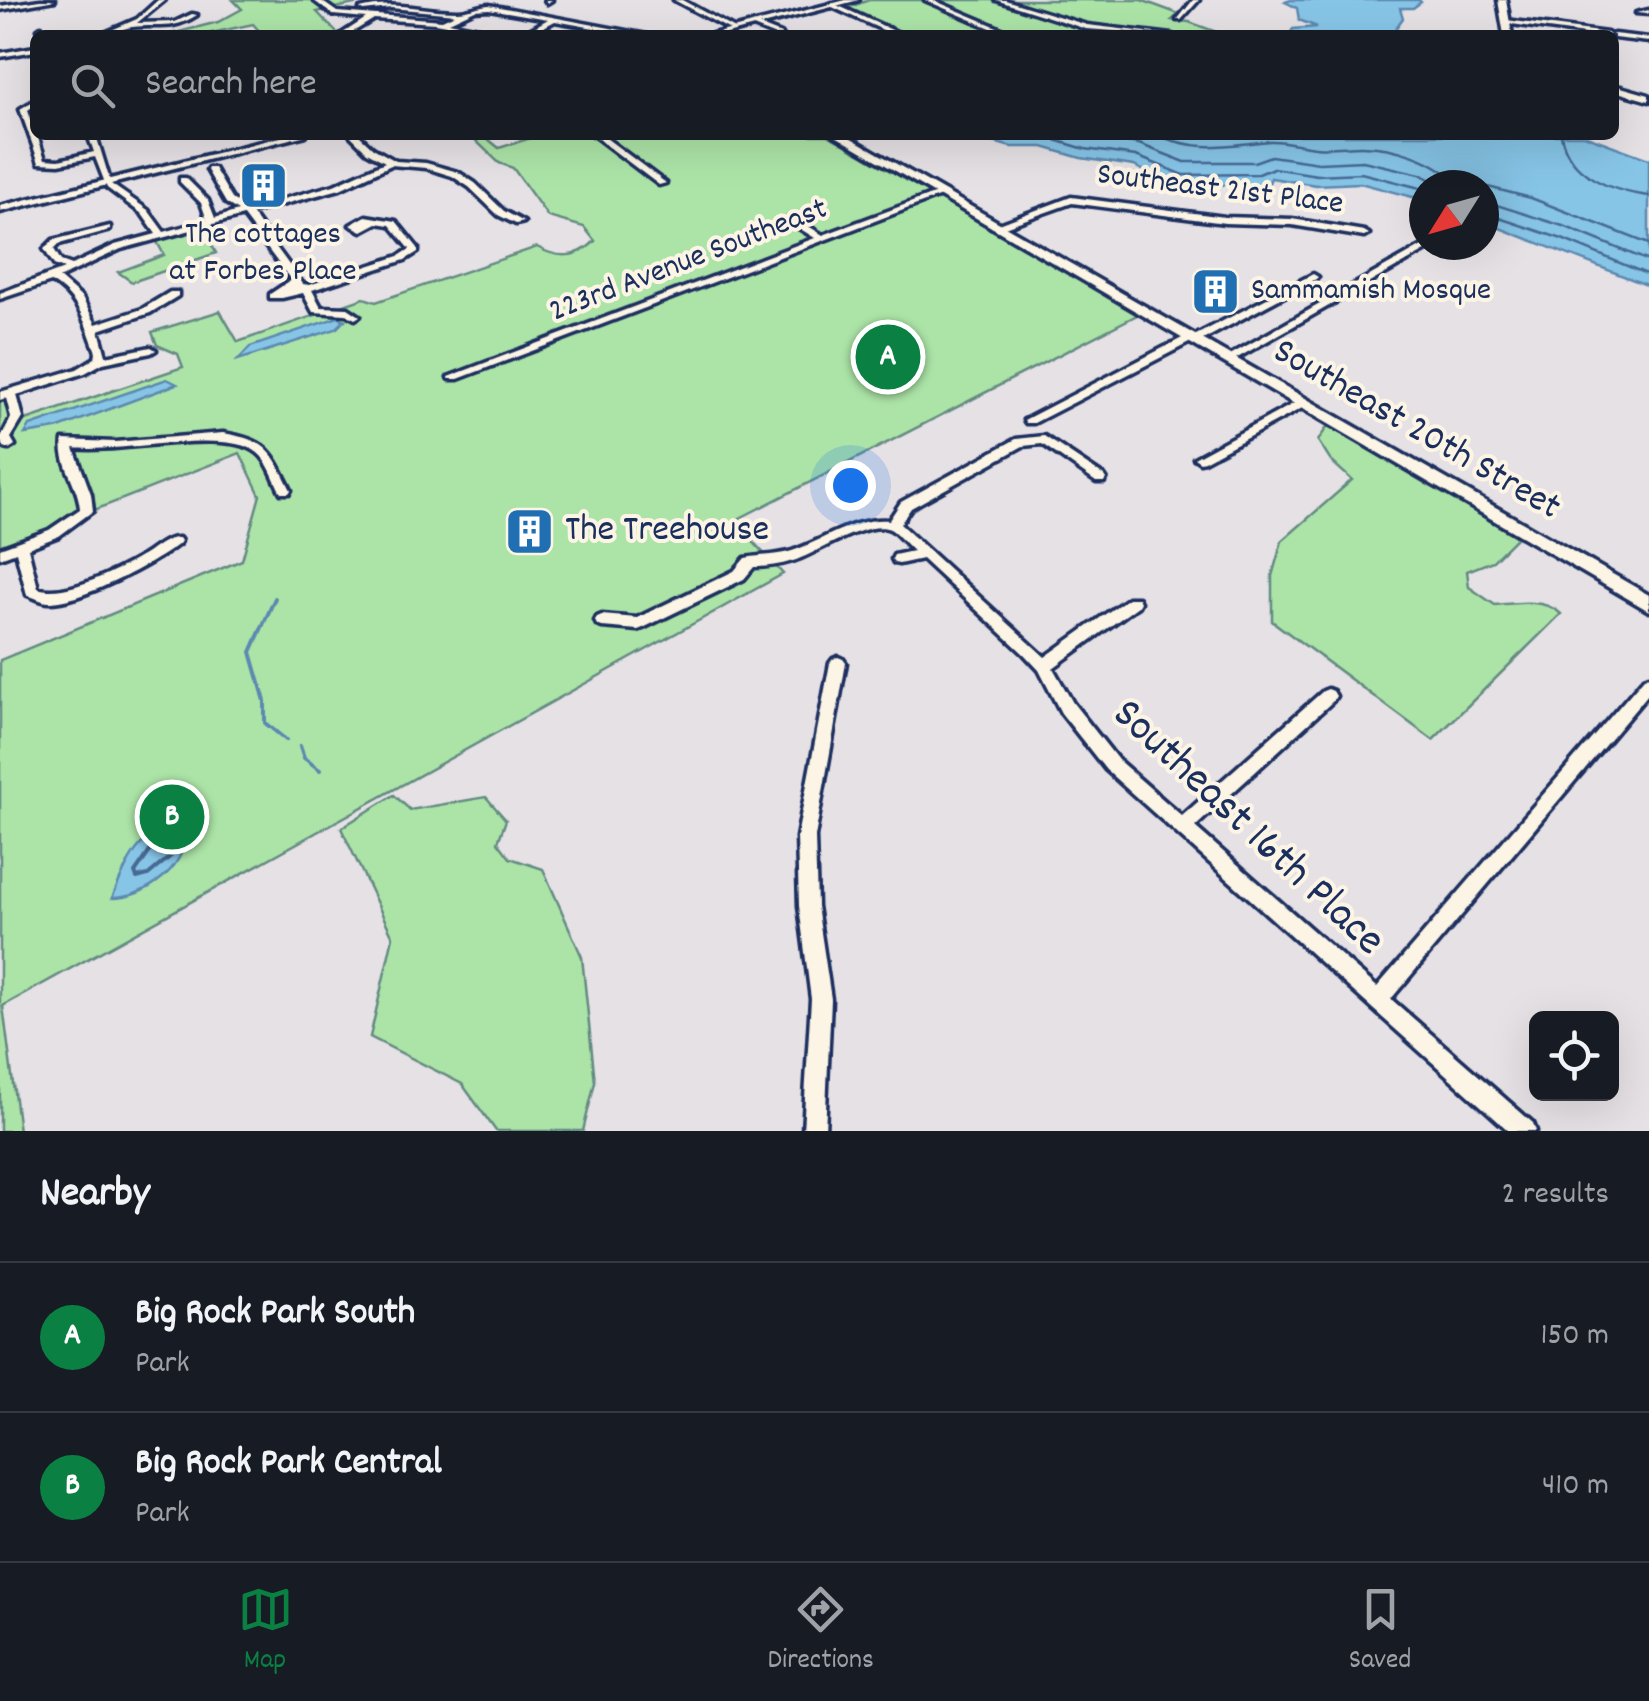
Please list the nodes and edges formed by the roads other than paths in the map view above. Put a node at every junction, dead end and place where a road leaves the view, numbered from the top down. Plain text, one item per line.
1 (52, 0) edge
2 (162, 0) edge
3 (316, 0) edge
4 (678, 0) edge
5 (844, 0) edge
6 (856, 0) edge
7 (928, 0) edge
8 (999, 0) edge
9 (1196, 0) edge
10 (1502, 0) edge
11 (832, 5) junction
12 (0, 8) edge
13 (152, 10) junction
14 (798, 11) junction
15 (1649, 12) edge
16 (464, 13) junction
17 (1639, 13) dead end
18 (194, 15) dead end
19 (349, 15) junction
20 (374, 16) junction
21 (143, 17) junction
22 (554, 18) junction
23 (777, 19) junction
24 (1179, 19) dead end
25 (444, 22) junction
26 (1506, 22) junction
27 (131, 24) junction
28 (753, 25) junction
29 (732, 29) junction
30 (116, 30) edge
31 (349, 30) edge
32 (485, 30) edge
33 (533, 30) edge
34 (618, 30) edge
35 (727, 30) edge
36 (729, 30) edge
37 (766, 30) edge
38 (888, 30) edge
39 (1001, 30) edge
40 (1107, 30) edge
41 (1507, 30) edge
42 (1571, 30) edge
43 (1619, 36) edge
44 (1649, 40) edge
45 (30, 50) edge
46 (0, 55) edge
47 (1619, 89) edge
48 (1649, 98) edge
49 (38, 140) edge
50 (93, 140) edge
51 (281, 140) edge
52 (282, 140) edge
53 (360, 140) edge
54 (604, 140) edge
55 (848, 140) edge
56 (96, 154) junction
57 (388, 164) junction
58 (211, 170) dead end
59 (184, 180) dead end
60 (662, 183) dead end
61 (109, 184) junction
62 (942, 194) junction
63 (0, 212) edge
64 (246, 212) junction
65 (792, 220) dead end
66 (212, 221) junction
67 (373, 222) dead end
68 (519, 222) dead end
69 (996, 227) junction
70 (107, 228) dead end
71 (161, 234) junction
72 (1364, 234) dead end
73 (822, 239) junction
74 (1409, 257) edge
75 (71, 268) junction
76 (1313, 276) dead end
77 (52, 278) junction
78 (300, 284) junction
79 (174, 294) dead end
80 (0, 296) edge
81 (355, 316) dead end
82 (93, 328) junction
83 (1192, 339) junction
84 (151, 350) dead end
85 (1228, 360) junction
86 (98, 362) junction
87 (454, 376) dead end
88 (5, 395) edge
89 (1302, 402) junction
90 (1030, 420) dead end
91 (9, 446) dead end
92 (1200, 458) dead end
93 (1100, 479) dead end
94 (285, 490) dead end
95 (893, 525) junction
96 (174, 541) dead end
97 (21, 546) junction
98 (0, 554) edge
99 (923, 554) junction
100 (899, 559) dead end
101 (1133, 602) dead end
102 (1649, 604) edge
103 (602, 621) dead end
104 (838, 664) dead end
105 (1044, 666) junction
106 (1649, 682) edge
107 (1328, 696) dead end
108 (1182, 828) junction
109 (1378, 1000) junction
110 (814, 1131) edge
111 (1525, 1131) edge

1 - 12 street
2 - 13 street
3 - 19 street
4 - 29 street
5 - 14 main road
6 - 11 main road
7 - 39 street
8 - 40 street
9 - 24 street
10 - 26 main road
11 - 23 main road
11 - 38 street
13 - 21 street
13 - 21 street
14 - 23 main road
14 - 29 main road
15 - 17 street
16 - 19 street
16 - 22 street
16 - 25 street
18 - 27 street
19 - 20 street
20 - 25 street
20 - 31 street
21 - 27 street
22 - 33 street
22 - 34 street
23 - 28 main road
25 - 32 street
26 - 41 main road
26 - 42 street
27 - 30 street
28 - 29 main road
28 - 37 street
29 - 35 main road
29 - 36 main road
43 - 44 street
45 - 46 street
47 - 48 main road
49 - 56 street
50 - 56 street
51 - 61 main road
52 - 61 main road
53 - 57 street
54 - 60 street
55 - 62 main road, Southeast 20th Street
56 - 61 street
57 - 64 street
57 - 68 street
58 - 64 street
59 - 66 street
61 - 63 main road
61 - 63 main road
61 - 71 street
62 - 69 main road, Southeast 20th Street
62 - 73 street, 223rd Avenue Southeast
64 - 66 street
64 - 78 street
65 - 73 street
66 - 71 street
67 - 78 street
69 - 72 street, Southeast 21st Place
69 - 83 main road, Southeast 20th Street
70 - 75 street
71 - 75 street
73 - 87 street, 223rd Avenue Southeast
74 - 85 street
75 - 77 street
76 - 83 street
77 - 80 street
77 - 82 street
78 - 81 street
79 - 82 street
82 - 86 street
83 - 85 main road, Southeast 20th Street
83 - 90 street
84 - 86 street
85 - 89 main road, Southeast 20th Street
86 - 88 street
88 - 91 street
89 - 92 street
89 - 102 main road, Southeast 20th Street
93 - 95 street
94 - 97 street
95 - 99 street, Southeast 16th Place
95 - 103 street
96 - 97 street
97 - 98 street
99 - 100 street
99 - 105 street, Southeast 16th Place
101 - 105 street
104 - 110 street
105 - 108 street, Southeast 16th Place
106 - 109 street
107 - 108 street
108 - 109 street, Southeast 16th Place
109 - 111 street, Southeast 16th Place

